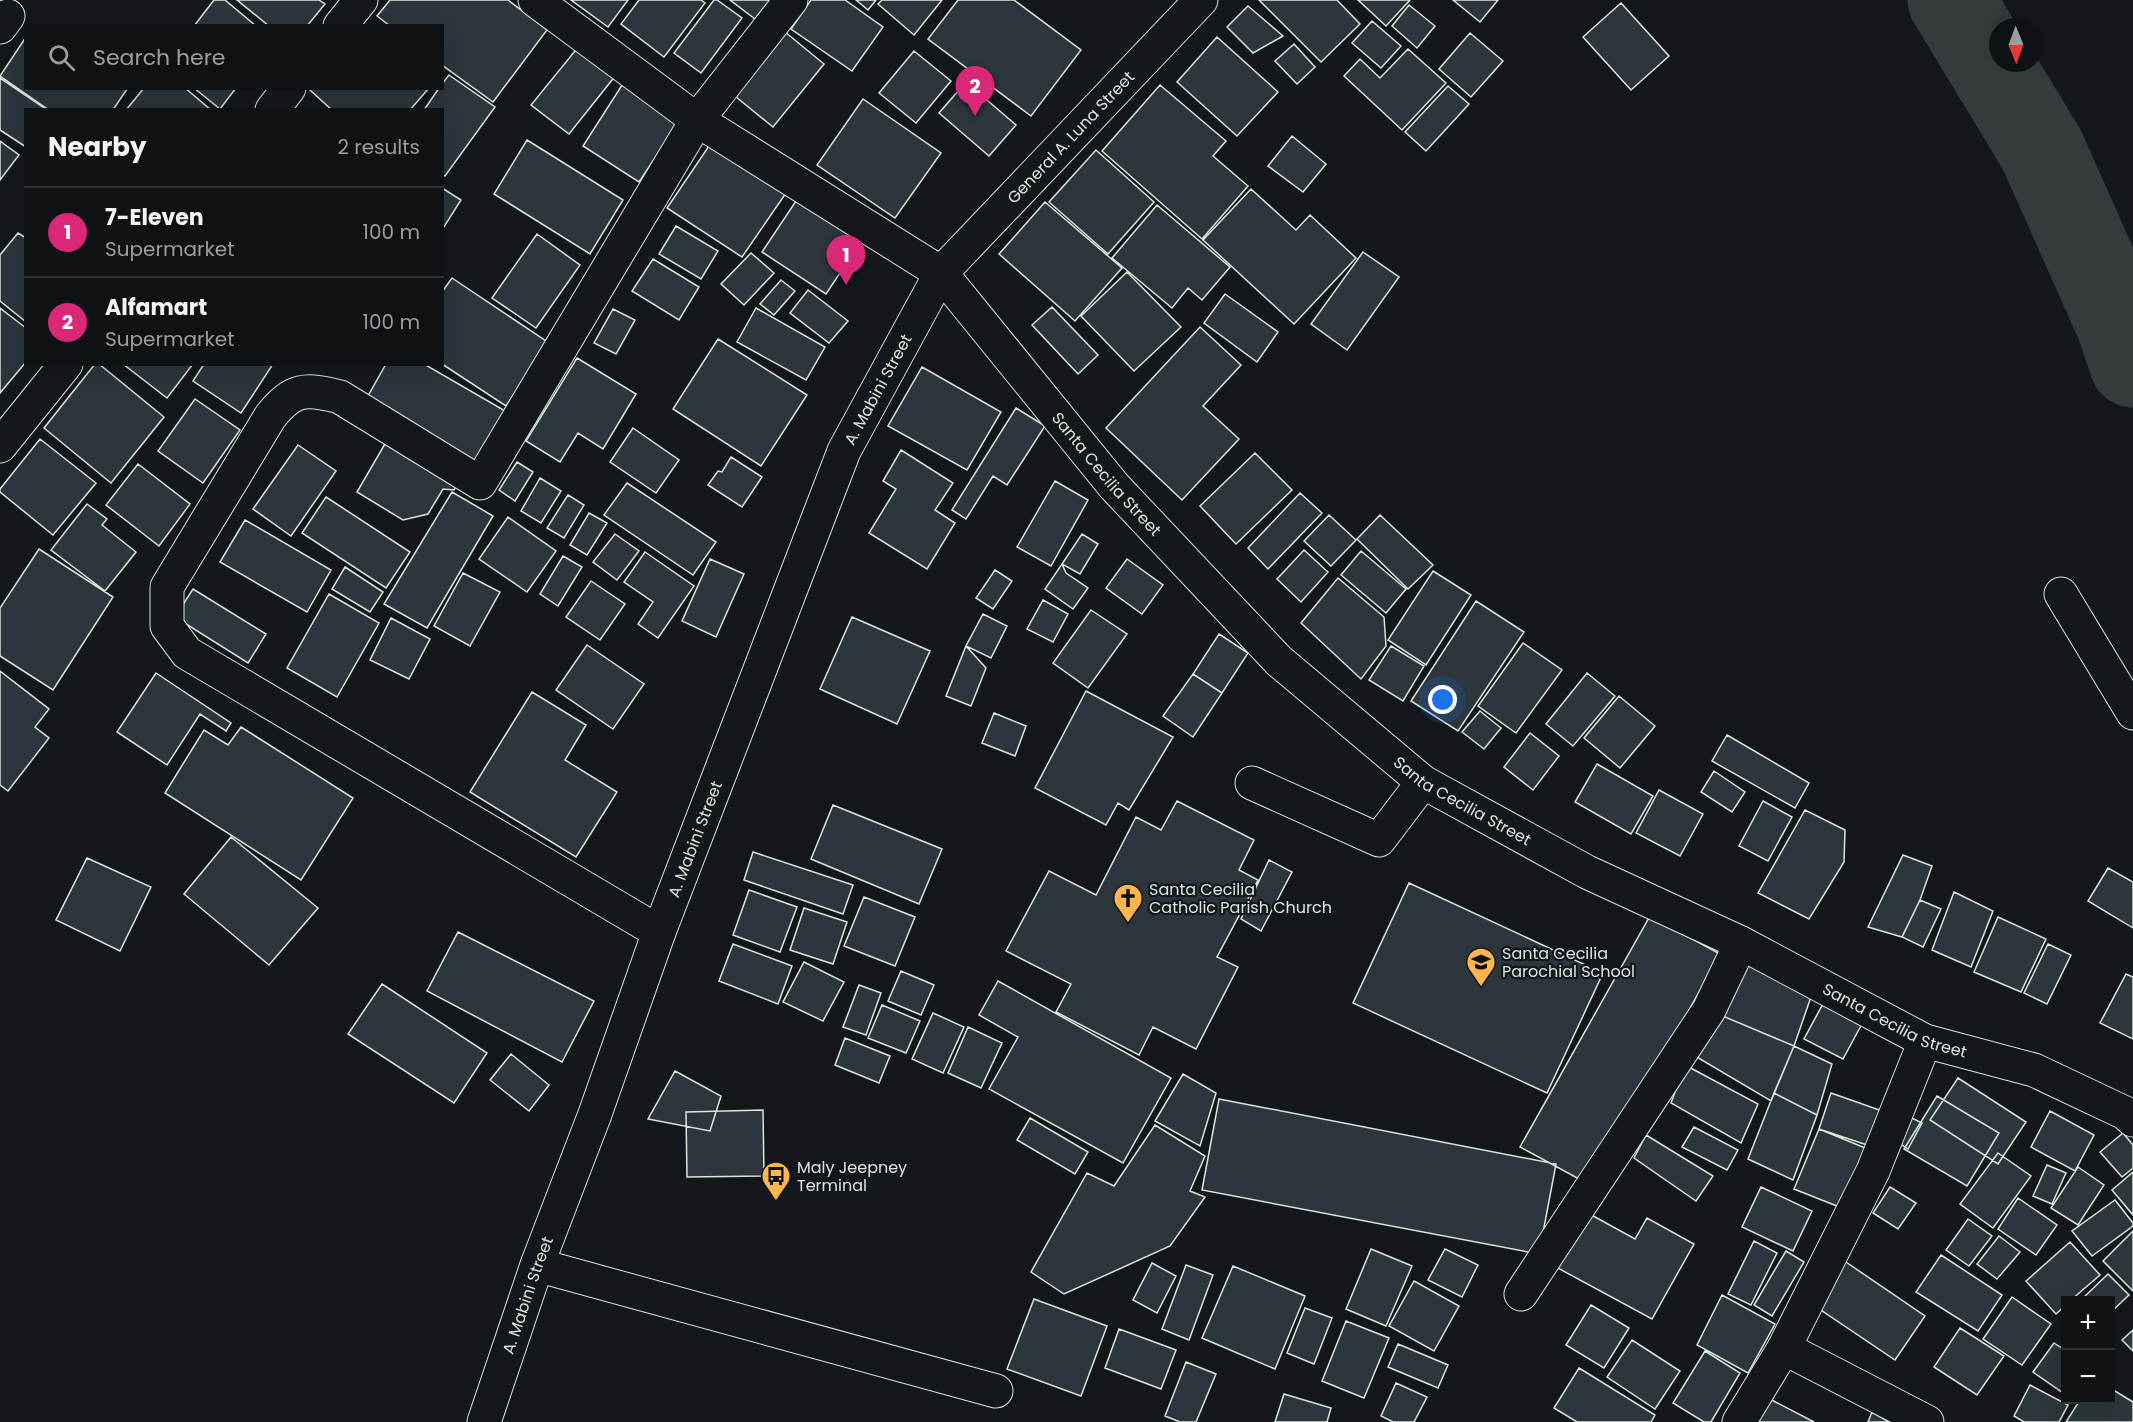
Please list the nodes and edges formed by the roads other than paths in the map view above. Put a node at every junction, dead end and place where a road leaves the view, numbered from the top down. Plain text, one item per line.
1 (361, 0) edge
2 (535, 0) edge
3 (791, 0) edge
4 (1201, 0) edge
5 (342, 24) edge
6 (287, 90) edge
7 (274, 108) edge
8 (696, 120) junction
9 (941, 273) junction
10 (64, 366) edge
11 (0, 446) edge
12 (2061, 594) dead end
13 (2133, 713) edge
14 (1423, 782) junction
15 (1252, 783) dead end
16 (659, 932) junction
17 (1741, 942) junction
18 (1925, 1041) junction
19 (2130, 1111) edge
20 (537, 1265) junction
21 (1521, 1294) dead end
22 (1784, 1348) junction
23 (996, 1391) dead end
24 (484, 1422) edge
25 (1739, 1422) edge
26 (1927, 1422) edge

1 - 5 street
2 - 8 street, Santa Cecilia Street
3 - 8 street
4 - 9 street, General A. Luna Street
6 - 7 street
8 - 9 street, Santa Cecilia Street
8 - 16 street
9 - 14 street, Santa Cecilia Street
9 - 16 street, A. Mabini Street
10 - 11 street
12 - 13 street
14 - 15 street
14 - 17 street, Santa Cecilia Street
16 - 20 street, A. Mabini Street
17 - 18 street, Santa Cecilia Street
17 - 21 street
18 - 19 street, Santa Cecilia Street
18 - 22 street
20 - 23 street
20 - 24 street, A. Mabini Street
22 - 25 street
22 - 26 street

